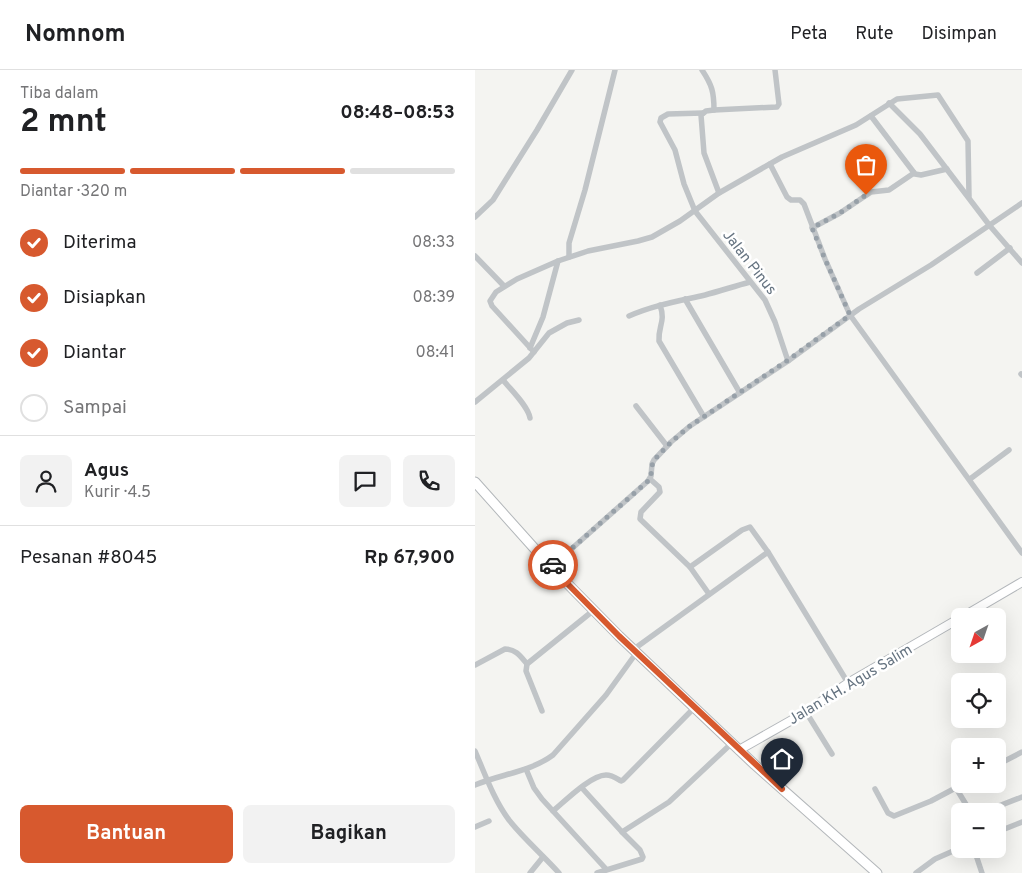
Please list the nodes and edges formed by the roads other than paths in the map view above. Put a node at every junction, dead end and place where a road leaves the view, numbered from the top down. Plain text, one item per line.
1 (572, 70) edge
2 (615, 70) edge
3 (702, 70) edge
4 (775, 70) edge
5 (889, 103) junction
6 (714, 110) junction
7 (703, 113) junction
8 (871, 116) junction
9 (770, 164) junction
10 (947, 169) junction
11 (914, 173) junction
12 (719, 193) junction
13 (969, 196) junction
14 (1022, 203) edge
15 (695, 211) junction
16 (475, 217) edge
17 (990, 226) junction
18 (812, 228) junction
19 (1010, 248) junction
20 (475, 256) edge
21 (563, 259) junction
22 (1022, 262) edge
23 (977, 273) dead end
24 (750, 282) junction
25 (504, 286) junction
26 (685, 299) junction
27 (660, 304) junction
28 (850, 315) junction
29 (629, 316) dead end
30 (579, 320) dead end
31 (532, 350) junction
32 (788, 360) junction
33 (503, 380) junction
34 (740, 393) junction
35 (475, 402) edge
36 (636, 406) dead end
37 (530, 418) dead end
38 (703, 418) junction
39 (667, 446) junction
40 (1009, 450) dead end
41 (650, 479) junction
42 (970, 479) junction
43 (475, 482) edge
44 (768, 552) junction
45 (1022, 553) edge
46 (551, 567) junction
47 (690, 567) junction
48 (1022, 582) edge
49 (709, 594) junction
50 (978, 608) edge
51 (594, 610) junction
52 (951, 623) edge
53 (635, 651) junction
54 (527, 664) junction
55 (475, 665) edge
56 (848, 683) junction
57 (695, 707) junction
58 (542, 711) dead end
59 (806, 712) junction
60 (735, 746) junction
61 (475, 751) edge
62 (1022, 752) edge
63 (832, 754) dead end
64 (1006, 760) edge
65 (526, 769) junction
66 (487, 779) junction
67 (475, 785) edge
68 (582, 788) junction
69 (875, 789) dead end
70 (951, 791) edge
71 (1022, 797) edge
72 (1006, 803) edge
73 (553, 810) junction
74 (489, 821) dead end
75 (1022, 822) edge
76 (475, 827) edge
77 (1006, 828) edge
78 (622, 832) junction
79 (951, 852) edge
80 (543, 857) junction
81 (977, 858) edge
82 (606, 870) junction
83 (530, 873) edge
84 (559, 873) edge
85 (597, 873) edge
86 (877, 873) edge
87 (915, 873) edge
88 (982, 873) edge

1 - 16 street
2 - 21 street
3 - 6 street
4 - 6 street
5 - 8 street
5 - 10 street
5 - 13 street
6 - 7 street
7 - 12 street
7 - 15 street, Jalan Pinus
8 - 9 street
8 - 11 street
9 - 12 street
9 - 18 street
10 - 11 street
10 - 13 street
11 - 18 street
12 - 15 street
13 - 17 street
14 - 17 street
15 - 21 street
15 - 24 street, Jalan Pinus
17 - 19 street
17 - 28 street
18 - 28 street
19 - 22 street
19 - 23 street
20 - 25 street
21 - 25 street
21 - 31 street
24 - 26 street
24 - 32 street, Jalan Pinus
25 - 31 street
26 - 27 street
26 - 34 street
27 - 29 street
27 - 38 street
28 - 32 street
28 - 42 street
30 - 31 street
31 - 33 street
32 - 34 street
33 - 35 street
33 - 37 street
34 - 38 street
36 - 39 street
38 - 39 street
39 - 41 street
40 - 42 street
41 - 46 street
41 - 47 street
42 - 45 street
43 - 46 main road
44 - 47 street
44 - 49 street
44 - 56 street
46 - 51 main road
47 - 49 street
48 - 50 main road
49 - 53 street
51 - 53 main road
51 - 54 street
52 - 56 main road, Jalan KH. Agus Salim
53 - 57 main road
53 - 65 street
54 - 55 street
54 - 58 street
56 - 59 main road, Jalan KH. Agus Salim
57 - 60 main road
57 - 68 street
59 - 60 main road, Jalan KH. Agus Salim
59 - 63 street
60 - 78 street
60 - 86 main road
61 - 66 street
62 - 64 street
65 - 66 street
65 - 73 street
66 - 67 street
66 - 80 street
68 - 73 street
68 - 78 street
69 - 70 street
71 - 72 street
73 - 82 street
74 - 76 street
75 - 77 street
78 - 82 street
79 - 87 street
80 - 83 street
80 - 84 street
81 - 88 street
82 - 85 street

